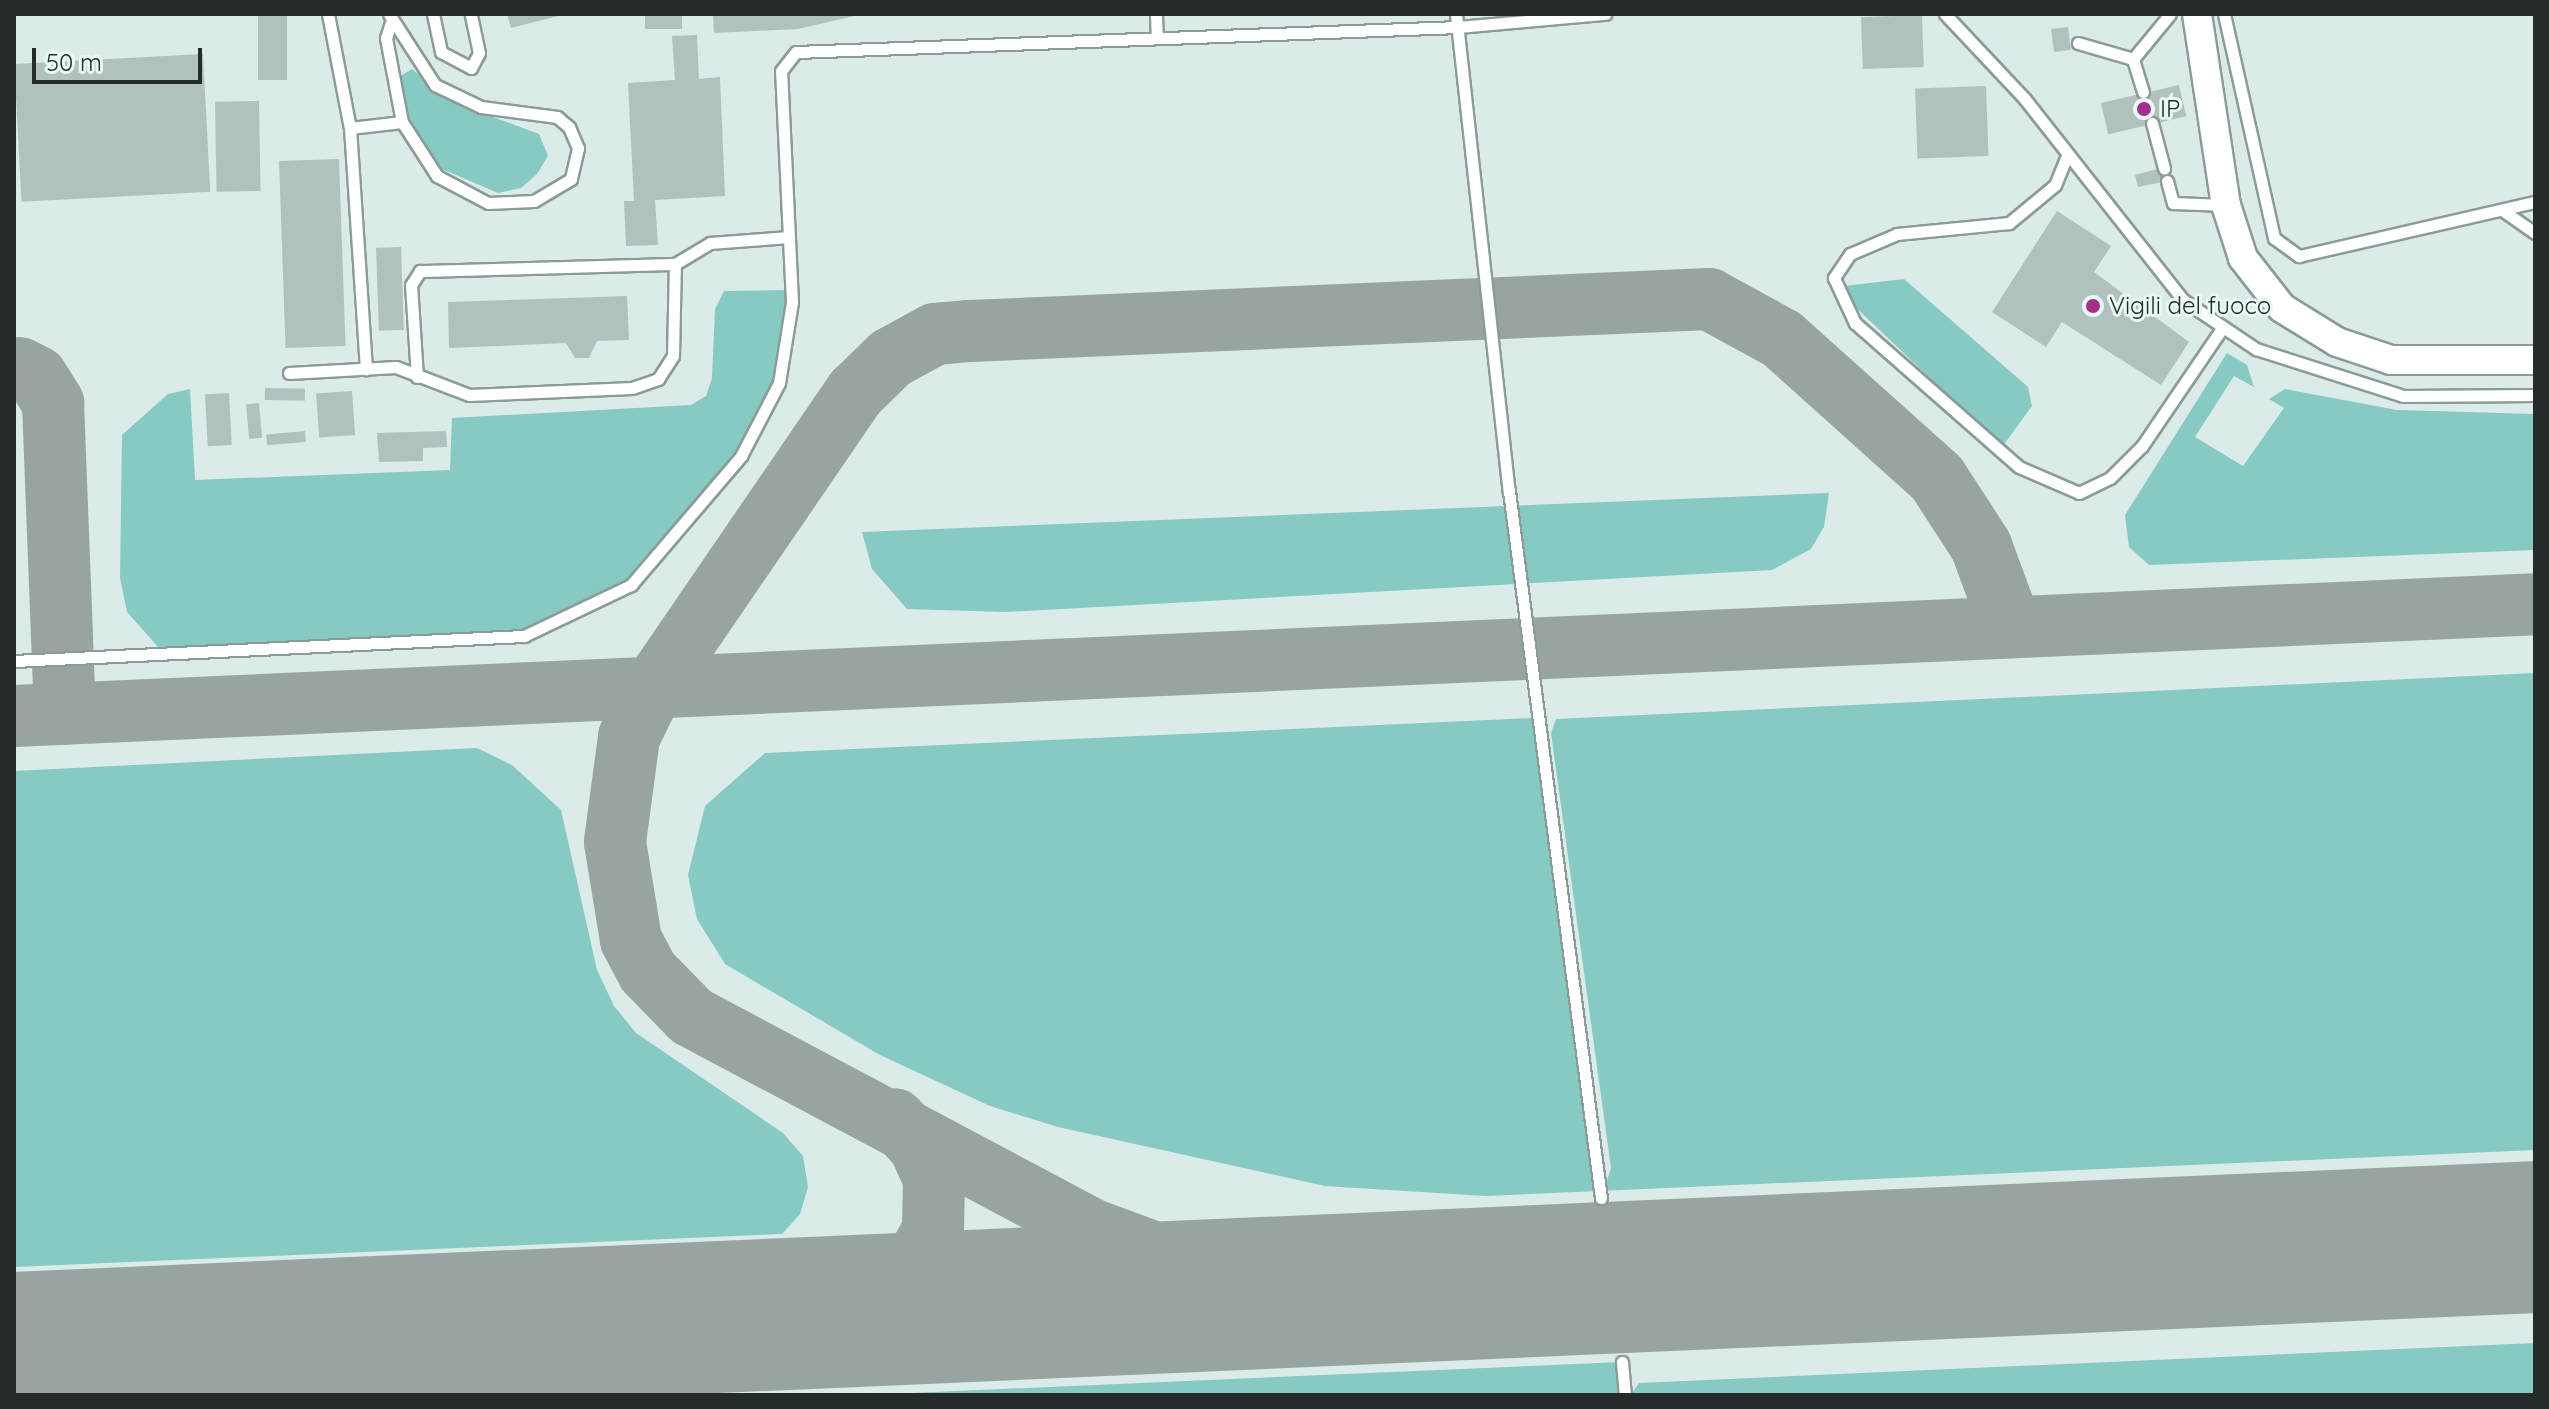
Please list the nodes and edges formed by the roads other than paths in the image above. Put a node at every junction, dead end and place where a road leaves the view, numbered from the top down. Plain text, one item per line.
1 (328, 14) edge
2 (433, 14) edge
3 (471, 14) edge
4 (1156, 14) edge
5 (1605, 14) edge
6 (1945, 14) edge
7 (2170, 14) edge
8 (2179, 14) edge
9 (2197, 14) edge
10 (2224, 14) edge
11 (390, 19) edge
12 (1457, 20) edge
13 (1157, 38) junction
14 (2078, 43) dead end
15 (2133, 59) junction
16 (2198, 62) junction
17 (2143, 92) dead end
18 (402, 122) junction
19 (2152, 123) dead end
20 (350, 128) junction
21 (2066, 158) junction
22 (2164, 168) dead end
23 (2167, 181) dead end
24 (2535, 202) edge
25 (2226, 205) junction
26 (2505, 212) junction
27 (2535, 233) edge
28 (789, 237) junction
29 (675, 264) junction
30 (2223, 327) junction
31 (2535, 342) edge
32 (2522, 360) edge
33 (366, 369) junction
34 (289, 373) dead end
35 (417, 377) junction
36 (2535, 395) edge
37 (14, 661) edge
38 (1601, 1198) dead end
39 (1622, 1362) dead end
40 (1625, 1395) edge

1 - 20 lane
2 - 3 lane
4 - 13 lane
5 - 12 lane
6 - 21 lane
7 - 15 lane
8 - 16 street
9 - 16 street
10 - 26 lane
11 - 18 lane
11 - 18 lane
12 - 13 lane
12 - 38 lane
13 - 28 lane
14 - 15 lane
15 - 17 lane
16 - 25 street
18 - 20 lane
19 - 22 lane
20 - 33 lane
21 - 30 lane
21 - 30 lane
23 - 25 lane
24 - 26 lane
25 - 32 street
26 - 27 lane
28 - 29 lane
28 - 37 lane
29 - 35 lane
29 - 35 lane
30 - 36 lane
31 - 32 lane
33 - 34 lane
33 - 35 lane
39 - 40 lane

